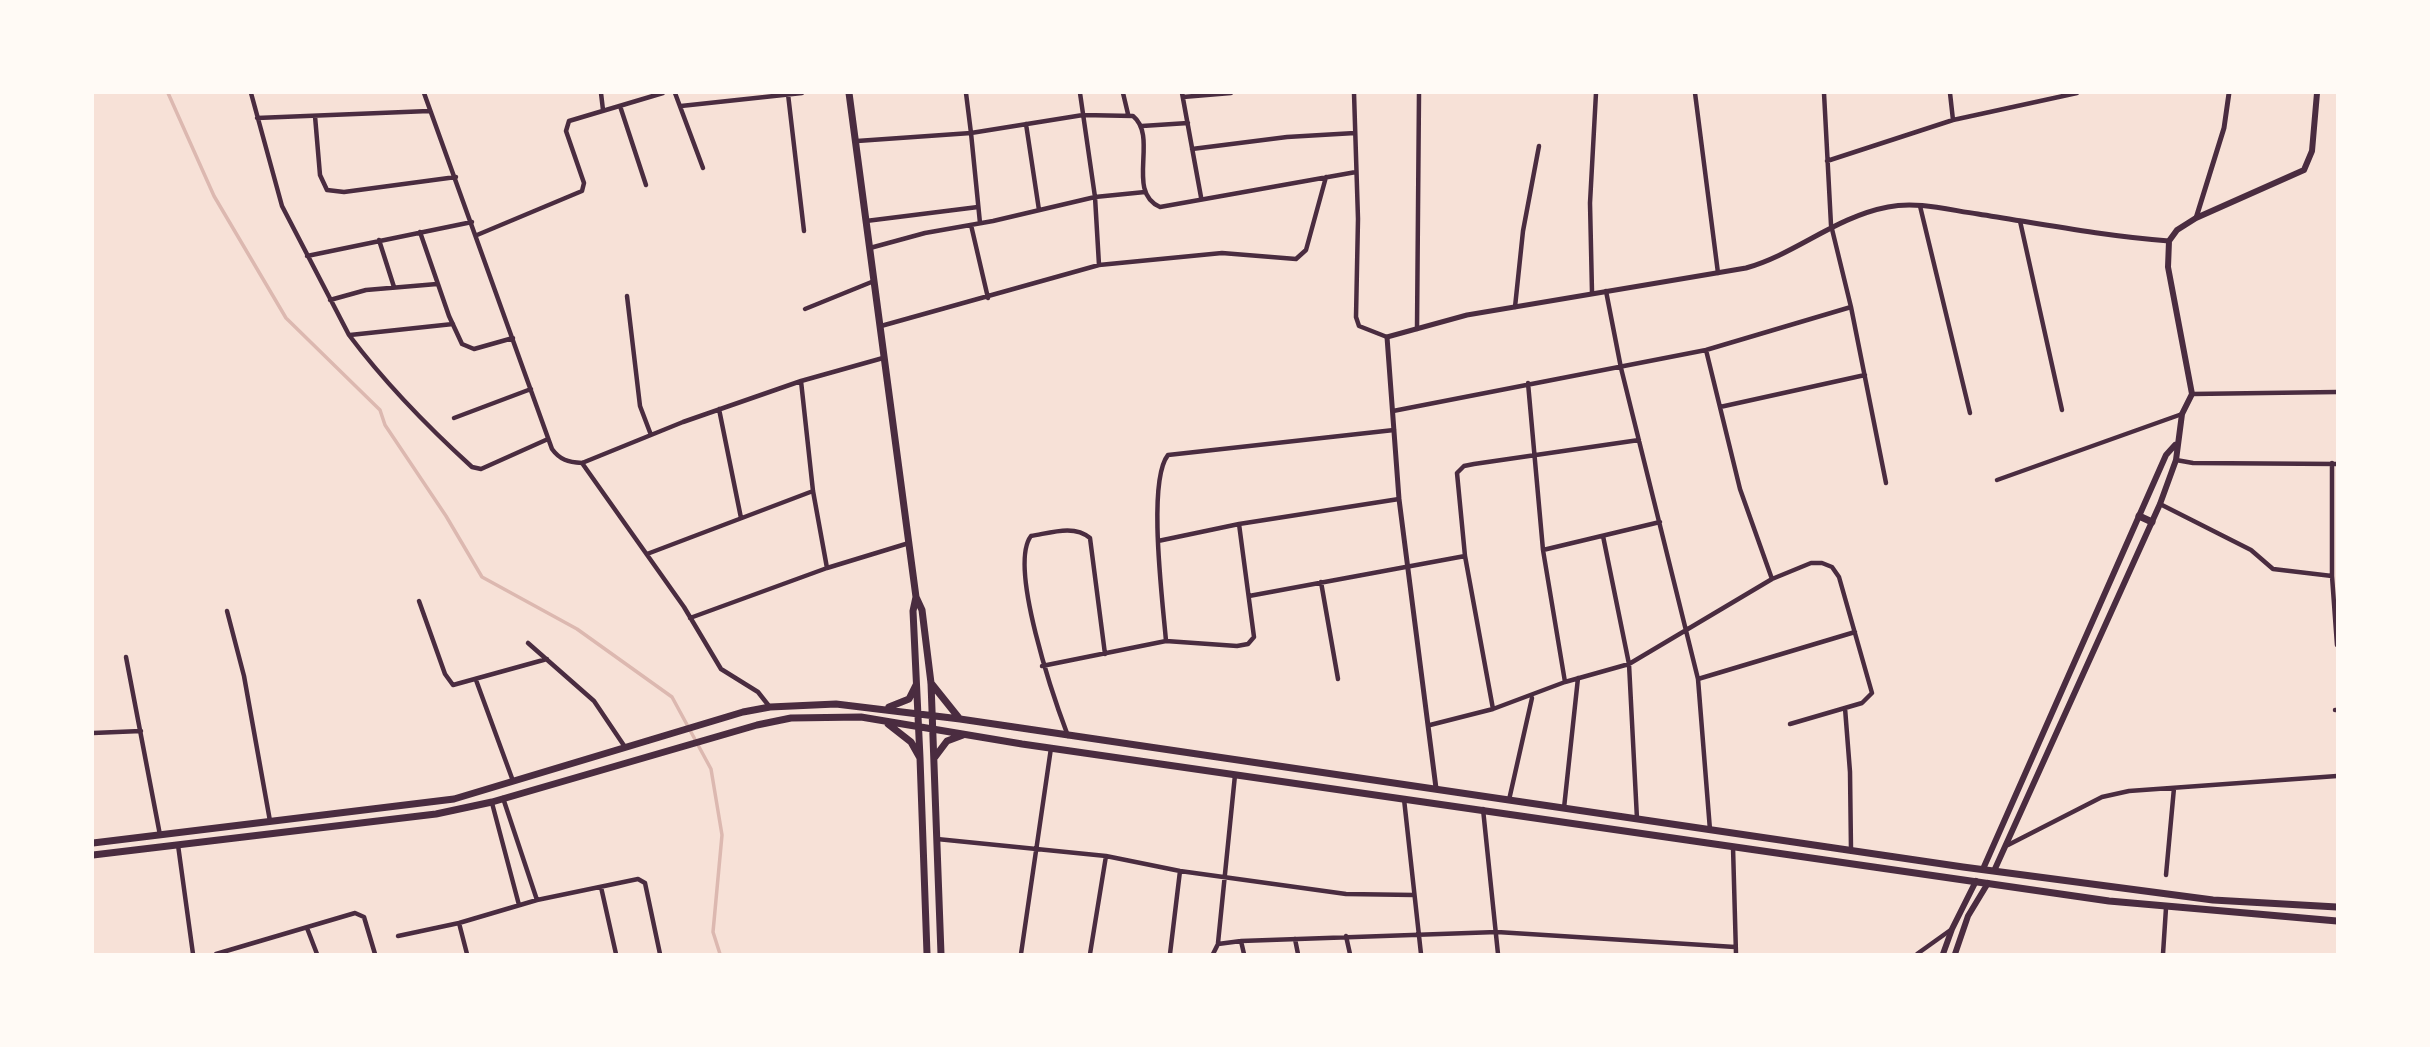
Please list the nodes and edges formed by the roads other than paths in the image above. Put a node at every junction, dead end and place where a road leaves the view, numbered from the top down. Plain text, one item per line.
1 (251, 93) edge
2 (424, 93) edge
3 (601, 93) edge
4 (663, 93) edge
5 (675, 93) edge
6 (802, 93) edge
7 (849, 93) edge
8 (966, 93) edge
9 (1080, 93) edge
10 (1123, 93) edge
11 (1231, 93) edge
12 (1354, 93) edge
13 (1419, 93) edge
14 (1596, 93) edge
15 (1695, 93) edge
16 (1824, 93) edge
17 (1951, 93) edge
18 (2077, 93) edge
19 (2229, 93) edge
20 (2317, 93) edge
21 (788, 94) edge
22 (2063, 94) edge
23 (1183, 95) edge
24 (620, 106) junction
25 (681, 106) junction
26 (603, 110) junction
27 (429, 111) junction
28 (1128, 114) junction
29 (315, 116) junction
30 (1083, 116) junction
31 (257, 118) junction
32 (1953, 120) junction
33 (1188, 123) junction
34 (1026, 124) junction
35 (1142, 126) junction
36 (971, 133) junction
37 (1355, 133) junction
38 (857, 141) junction
39 (1539, 146) dead end
40 (1192, 149) junction
41 (1827, 160) junction
42 (703, 168) dead end
43 (1356, 172) junction
44 (456, 177) junction
45 (1326, 177) junction
46 (646, 185) dead end
47 (1145, 192) junction
48 (1095, 197) junction
49 (1201, 197) junction
50 (1920, 206) junction
51 (978, 207) junction
52 (1040, 210) junction
53 (2196, 218) junction
54 (866, 221) junction
55 (2020, 221) junction
56 (472, 222) junction
57 (980, 223) junction
58 (971, 225) junction
59 (1830, 225) junction
60 (804, 231) dead end
61 (421, 232) junction
62 (477, 235) junction
63 (379, 240) junction
64 (2169, 241) junction
65 (870, 248) junction
66 (307, 256) junction
67 (1099, 265) junction
68 (1718, 273) junction
69 (874, 281) junction
70 (438, 284) junction
71 (394, 287) junction
72 (1606, 290) junction
73 (1592, 292) junction
74 (627, 296) dead end
75 (988, 298) junction
76 (330, 300) junction
77 (1515, 307) junction
78 (1851, 307) junction
79 (805, 309) dead end
80 (453, 324) junction
81 (879, 327) junction
82 (1417, 329) junction
83 (349, 335) junction
84 (1387, 337) junction
85 (513, 338) junction
86 (1706, 350) junction
87 (884, 358) junction
88 (1621, 368) junction
89 (1866, 375) junction
90 (801, 381) junction
91 (1528, 383) junction
92 (531, 389) junction
93 (2337, 392) edge
94 (2192, 394) junction
95 (1720, 407) junction
96 (719, 409) junction
97 (2062, 410) dead end
98 (1393, 411) junction
99 (1970, 412) dead end
100 (2182, 414) junction
101 (454, 418) dead end
102 (1394, 430) junction
103 (651, 435) junction
104 (548, 439) junction
105 (1639, 440) junction
106 (2176, 444) junction
107 (1532, 455) junction
108 (2176, 460) junction
109 (582, 463) junction
110 (2335, 463) edge
111 (1997, 481) dead end
112 (1886, 483) dead end
113 (813, 491) junction
114 (1399, 499) junction
115 (2160, 504) junction
116 (2139, 516) junction
117 (741, 518) junction
118 (1660, 522) junction
119 (2152, 522) junction
120 (1239, 524) junction
121 (1603, 536) junction
122 (1158, 541) junction
123 (909, 543) junction
124 (1543, 550) junction
125 (647, 554) junction
126 (1465, 556) junction
127 (1407, 566) junction
128 (827, 568) junction
129 (2332, 576) junction
130 (1772, 579) junction
131 (1321, 582) junction
132 (1249, 596) junction
133 (916, 597) junction
134 (419, 601) dead end
135 (227, 611) dead end
136 (690, 618) junction
137 (1684, 631) junction
138 (1855, 632) junction
139 (1166, 641) junction
140 (528, 643) dead end
141 (2337, 645) edge
142 (1105, 654) junction
143 (126, 657) dead end
144 (547, 659) junction
145 (1629, 664) junction
146 (1042, 666) junction
147 (1578, 678) junction
148 (1338, 679) dead end
149 (1698, 679) junction
150 (476, 680) junction
151 (1565, 682) junction
152 (917, 683) junction
153 (931, 683) junction
154 (1532, 697) junction
155 (770, 707) junction
156 (885, 708) junction
157 (1844, 708) junction
158 (1493, 709) junction
159 (919, 713) junction
160 (932, 715) junction
161 (960, 719) junction
162 (883, 721) junction
163 (1790, 724) dead end
164 (1430, 725) junction
165 (919, 727) junction
166 (933, 730) junction
167 (141, 731) junction
168 (93, 733) edge
169 (964, 735) junction
170 (1068, 736) junction
171 (626, 747) junction
172 (1051, 747) junction
173 (920, 758) junction
174 (934, 759) junction
175 (1236, 774) junction
176 (2337, 776) edge
177 (513, 782) junction
178 (1436, 788) junction
179 (2174, 788) junction
180 (503, 798) junction
181 (1404, 798) junction
182 (1509, 800) junction
183 (492, 802) junction
184 (1483, 808) junction
185 (1564, 808) junction
186 (1637, 819) junction
187 (270, 822) junction
188 (1710, 830) junction
189 (160, 835) junction
190 (937, 839) junction
191 (93, 843) edge
192 (178, 845) junction
193 (2008, 845) junction
194 (1732, 846) junction
195 (1034, 849) junction
196 (1851, 850) junction
197 (93, 855) edge
198 (1106, 856) junction
199 (1983, 870) junction
200 (1180, 871) junction
201 (1994, 871) junction
202 (2166, 875) dead end
203 (1223, 877) junction
204 (1976, 881) junction
205 (1988, 883) junction
206 (601, 887) junction
207 (1414, 895) junction
208 (537, 900) junction
209 (519, 905) junction
210 (2337, 907) edge
211 (2166, 908) junction
212 (2337, 921) edge
213 (459, 923) junction
214 (307, 928) junction
215 (1952, 929) junction
216 (1497, 932) junction
217 (1419, 933) junction
218 (398, 936) dead end
219 (1346, 936) junction
220 (1295, 939) junction
221 (1241, 941) junction
222 (1218, 944) junction
223 (1735, 947) junction
224 (193, 954) edge
225 (216, 954) edge
226 (317, 954) edge
227 (375, 954) edge
228 (467, 954) edge
229 (616, 954) edge
230 (660, 954) edge
231 (927, 954) edge
232 (941, 954) edge
233 (1021, 954) edge
234 (1090, 954) edge
235 (1170, 954) edge
236 (1213, 954) edge
237 (1244, 954) edge
238 (1298, 954) edge
239 (1350, 954) edge
240 (1421, 954) edge
241 (1498, 954) edge
242 (1736, 954) edge
243 (1917, 954) edge
244 (1943, 954) edge
245 (1955, 954) edge
246 (2162, 954) edge

1 - 31 street
2 - 27 street
3 - 26 street
4 - 24 street
5 - 25 street
6 - 21 street
7 - 38 main road
8 - 36 street
9 - 30 street
10 - 28 street
11 - 23 street
12 - 37 street
13 - 82 street
14 - 73 street
15 - 68 street
16 - 41 street
17 - 32 street
18 - 22 street
19 - 53 street
20 - 53 main road
21 - 25 street
21 - 60 street
22 - 32 street
23 - 33 street
24 - 26 street
24 - 46 street
25 - 42 street
26 - 62 street
27 - 29 street
27 - 44 street
28 - 30 street
28 - 35 street
29 - 31 street
29 - 44 street
30 - 34 street
30 - 48 street
31 - 66 street
32 - 41 street
33 - 35 street
33 - 40 street
34 - 36 street
34 - 52 street
35 - 47 street
36 - 38 street
36 - 51 street
37 - 40 street
37 - 43 street
38 - 54 main road
39 - 77 street
40 - 49 street
41 - 59 street
43 - 45 street
43 - 84 street
44 - 56 street
45 - 49 street
45 - 67 street
47 - 48 street
47 - 49 street
48 - 52 street
48 - 67 street
50 - 55 street
50 - 59 street
50 - 99 street
51 - 54 street
51 - 57 street
52 - 57 street
53 - 64 main road
54 - 65 main road
55 - 64 street
55 - 97 street
56 - 61 street
56 - 62 street
57 - 58 street
58 - 65 street
58 - 75 street
59 - 68 street
59 - 78 street
61 - 63 street
61 - 70 street
62 - 85 street
63 - 66 street
63 - 71 street
64 - 94 main road
65 - 69 main road
66 - 76 street
67 - 75 street
68 - 72 street
69 - 79 street
69 - 81 main road
70 - 71 street
70 - 80 street
71 - 76 street
72 - 73 street
72 - 88 street
73 - 77 street
74 - 103 street
75 - 81 street
76 - 83 street
77 - 82 street
78 - 86 street
78 - 89 street
80 - 83 street
80 - 85 street
81 - 87 main road
82 - 84 street
83 - 104 street
84 - 98 street
85 - 92 street
86 - 88 street
86 - 95 street
87 - 90 street
87 - 123 main road
88 - 91 street
88 - 105 street
89 - 95 street
89 - 112 street
90 - 96 street
90 - 113 street
91 - 98 street
91 - 107 street
92 - 101 street
92 - 104 street
93 - 94 street
94 - 100 main road
95 - 130 street
96 - 103 street
96 - 117 street
98 - 102 street
100 - 106 main road
100 - 111 street
102 - 114 street
102 - 122 street
103 - 109 street
104 - 109 street
105 - 107 street
105 - 118 street
106 - 108 main road
106 - 116 main road
107 - 124 street
107 - 126 street
108 - 110 street
108 - 115 main road
109 - 125 street
110 - 129 street
113 - 117 street
113 - 128 street
114 - 120 street
114 - 127 street
115 - 119 main road
115 - 129 street
116 - 119 main road
116 - 199 main road
117 - 125 street
118 - 121 street
118 - 137 street
119 - 193 main road
120 - 122 street
120 - 132 street
121 - 124 street
121 - 145 street
122 - 139 street
123 - 128 street
123 - 133 main road
124 - 151 street
125 - 136 street
126 - 127 street
126 - 158 street
127 - 131 street
127 - 164 street
128 - 136 street
129 - 141 street
130 - 137 street
130 - 138 street
131 - 132 street
131 - 148 street
132 - 139 street
133 - 152 main road
133 - 153 main road
134 - 150 street
135 - 187 street
136 - 155 street
137 - 145 street
137 - 149 street
138 - 149 street
138 - 157 street
139 - 142 street
140 - 144 street
142 - 146 street
142 - 146 street
143 - 167 street
144 - 150 street
144 - 171 street
145 - 147 street
145 - 186 street
146 - 170 street
147 - 151 street
147 - 185 street
149 - 188 street
150 - 177 street
151 - 154 street
152 - 156 main road
152 - 159 main road
153 - 160 main road
153 - 161 main road
154 - 158 street
154 - 182 street
155 - 156 main road
155 - 171 main road
156 - 159 main road
157 - 163 street
157 - 196 street
158 - 164 street
159 - 160 main road
159 - 165 main road
160 - 161 main road
160 - 166 main road
161 - 170 main road
162 - 165 main road
162 - 173 main road
162 - 180 main road
164 - 178 street
165 - 166 main road
165 - 173 main road
166 - 169 main road
166 - 174 main road
167 - 168 street
167 - 189 street
169 - 172 main road
169 - 174 main road
170 - 178 main road
171 - 177 main road
172 - 175 main road
172 - 195 street
173 - 231 main road
174 - 190 main road
175 - 181 main road
175 - 203 street
176 - 179 street
177 - 187 main road
178 - 182 main road
179 - 193 street
179 - 202 street
180 - 183 main road
180 - 208 street
181 - 184 main road
181 - 207 street
182 - 185 main road
183 - 192 main road
183 - 209 street
184 - 194 main road
184 - 216 street
185 - 186 main road
186 - 188 main road
187 - 189 main road
188 - 196 main road
189 - 191 main road
190 - 195 street
190 - 232 main road
192 - 197 main road
192 - 224 street
193 - 201 main road
194 - 204 main road
194 - 223 street
195 - 198 street
195 - 233 street
196 - 199 main road
198 - 200 street
198 - 234 street
199 - 201 main road
199 - 204 main road
200 - 203 street
200 - 235 street
201 - 205 main road
201 - 210 main road
203 - 207 street
203 - 222 street
204 - 205 main road
204 - 215 main road
205 - 211 main road
205 - 245 main road
206 - 208 street
206 - 229 street
206 - 230 street
207 - 217 street
208 - 209 street
209 - 213 street
211 - 212 main road
211 - 246 street
213 - 218 street
213 - 228 street
214 - 225 street
214 - 226 street
214 - 227 street
215 - 243 street
215 - 244 main road
216 - 217 street
216 - 223 street
216 - 241 street
217 - 219 street
217 - 240 street
219 - 220 street
219 - 239 street
220 - 221 street
220 - 238 street
221 - 222 street
221 - 237 street
222 - 236 street
223 - 242 street

